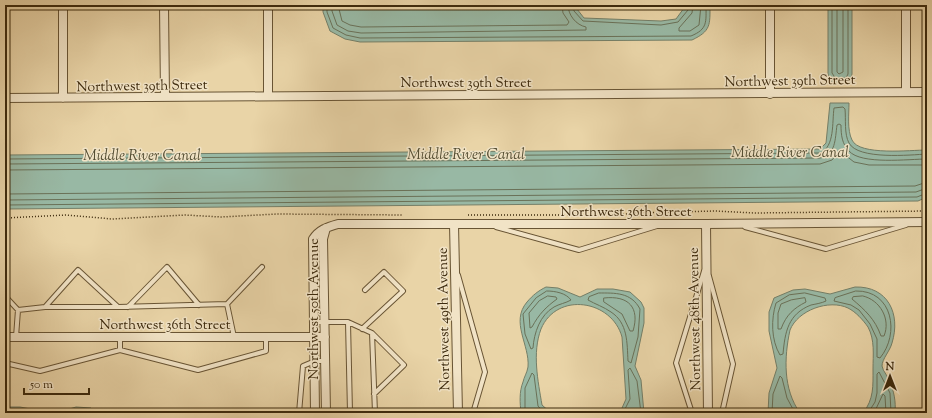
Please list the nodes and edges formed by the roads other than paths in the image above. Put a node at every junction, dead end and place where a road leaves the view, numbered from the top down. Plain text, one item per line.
1 (63, 5) edge
2 (164, 5) edge
3 (268, 5) edge
4 (770, 5) edge
5 (906, 5) edge
6 (906, 92) junction
7 (927, 92) edge
8 (770, 94) junction
9 (268, 96) junction
10 (165, 97) junction
11 (5, 98) edge
12 (63, 98) junction
13 (916, 222) junction
14 (927, 222) edge
15 (454, 224) junction
16 (486, 224) junction
17 (664, 224) junction
18 (706, 224) junction
19 (735, 224) junction
20 (326, 228) junction
21 (455, 264) junction
22 (706, 264) junction
23 (262, 267) dead end
24 (365, 290) dead end
25 (5, 296) edge
26 (227, 304) junction
27 (199, 305) junction
28 (44, 307) junction
29 (128, 307) junction
30 (118, 308) junction
31 (18, 310) junction
32 (325, 321) junction
33 (314, 322) junction
34 (348, 322) junction
35 (362, 329) junction
36 (372, 333) junction
37 (5, 337) edge
38 (16, 337) junction
39 (120, 337) junction
40 (234, 337) junction
41 (266, 337) junction
42 (314, 337) junction
43 (325, 337) junction
44 (120, 350) junction
45 (927, 357) edge
46 (314, 361) junction
47 (326, 361) junction
48 (5, 363) edge
49 (927, 364) edge
50 (374, 394) junction
51 (299, 413) edge
52 (315, 413) edge
53 (326, 413) edge
54 (350, 413) edge
55 (375, 413) edge
56 (458, 413) edge
57 (474, 413) edge
58 (692, 413) edge
59 (708, 413) edge
60 (722, 413) edge

1 - 12 street
2 - 10 street
3 - 9 street
4 - 8 street
5 - 6 street
6 - 7 street, Northwest 39th Street
6 - 8 street, Northwest 39th Street
8 - 9 street, Northwest 39th Street
9 - 10 street, Northwest 39th Street
10 - 12 street, Northwest 39th Street
11 - 12 street, Northwest 39th Street
13 - 14 street, Northwest 36th Street
13 - 19 street, Northwest 36th Street
13 - 19 lane
15 - 16 street, Northwest 36th Street
15 - 20 street, Northwest 36th Street
15 - 21 street, Northwest 49th Avenue
16 - 17 street, Northwest 36th Street
16 - 17 lane
17 - 18 street, Northwest 36th Street
18 - 19 street, Northwest 36th Street
18 - 22 street, Northwest 48th Avenue
20 - 32 street, Northwest 50th Avenue
20 - 33 street, Northwest 50th Avenue
21 - 56 street, Northwest 49th Avenue
21 - 57 lane
22 - 58 lane
22 - 59 street, Northwest 48th Avenue
22 - 60 lane
23 - 26 lane
24 - 35 lane
25 - 31 lane
26 - 27 lane
26 - 40 lane
27 - 29 lane
27 - 29 lane
28 - 30 lane
28 - 30 lane
28 - 31 lane
29 - 30 lane
31 - 38 lane
32 - 33 lane
32 - 34 lane
32 - 43 street, Northwest 50th Avenue
33 - 42 street, Northwest 50th Avenue
34 - 35 lane
34 - 54 lane
35 - 36 lane
36 - 50 lane
36 - 50 lane
37 - 38 street, Northwest 36th Street
38 - 39 street, Northwest 36th Street
39 - 40 street, Northwest 36th Street
39 - 44 lane
40 - 41 street, Northwest 36th Street
41 - 42 street, Northwest 36th Street
41 - 44 lane
42 - 43 street, Northwest 36th Street
42 - 46 street, Northwest 50th Avenue
43 - 47 street, Northwest 50th Avenue
44 - 48 lane
45 - 49 lane
46 - 47 lane
46 - 51 lane
46 - 52 street, Northwest 50th Avenue
47 - 53 street, Northwest 50th Avenue
50 - 55 lane

